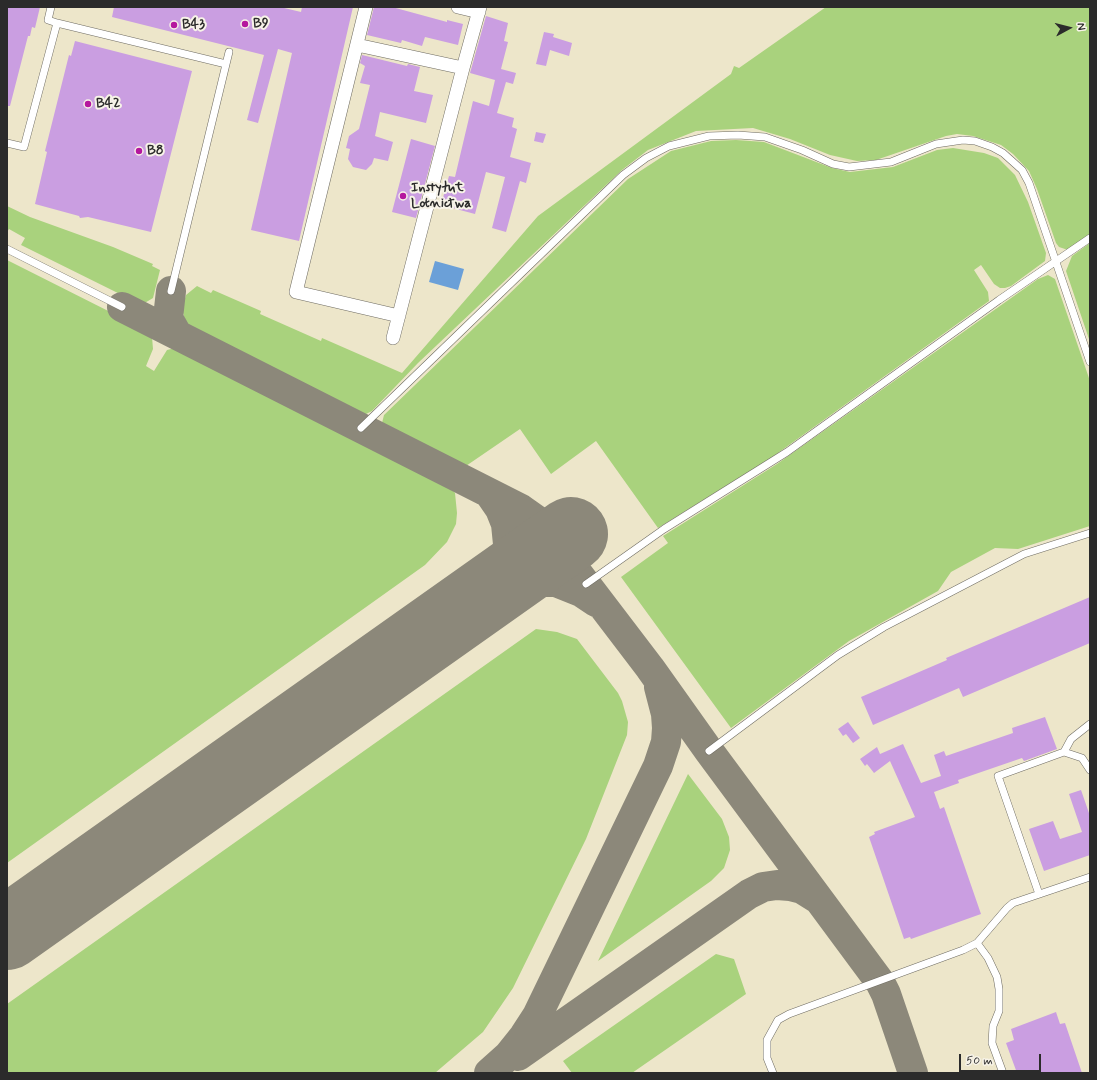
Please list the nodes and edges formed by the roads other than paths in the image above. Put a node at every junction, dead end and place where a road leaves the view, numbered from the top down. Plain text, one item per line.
1 (51, 7) edge
2 (366, 7) edge
3 (458, 7) edge
4 (480, 9) edge
5 (57, 23) junction
6 (357, 45) junction
7 (229, 52) dead end
8 (226, 64) junction
9 (463, 68) junction
10 (7, 143) edge
11 (1090, 238) edge
12 (7, 249) edge
13 (1056, 262) junction
14 (171, 291) dead end
15 (122, 307) dead end
16 (399, 316) junction
17 (393, 338) dead end
18 (1090, 362) edge
19 (361, 428) dead end
20 (1090, 533) edge
21 (586, 584) dead end
22 (1090, 724) edge
23 (709, 751) dead end
24 (1064, 752) junction
25 (1090, 770) edge
26 (1090, 877) edge
27 (1039, 894) junction
28 (977, 943) junction
29 (772, 1073) edge
30 (1003, 1073) edge

1 - 5 lane
2 - 6 street
3 - 4 street
4 - 9 street
5 - 8 lane
5 - 10 lane
6 - 9 street
6 - 16 street
7 - 8 lane
8 - 14 lane
9 - 16 street
11 - 13 lane
12 - 15 lane
13 - 18 lane
13 - 19 lane
13 - 21 lane
16 - 17 street
20 - 23 lane
22 - 24 lane
24 - 25 lane
24 - 27 lane
26 - 27 lane
27 - 28 lane
28 - 29 lane
28 - 30 lane

